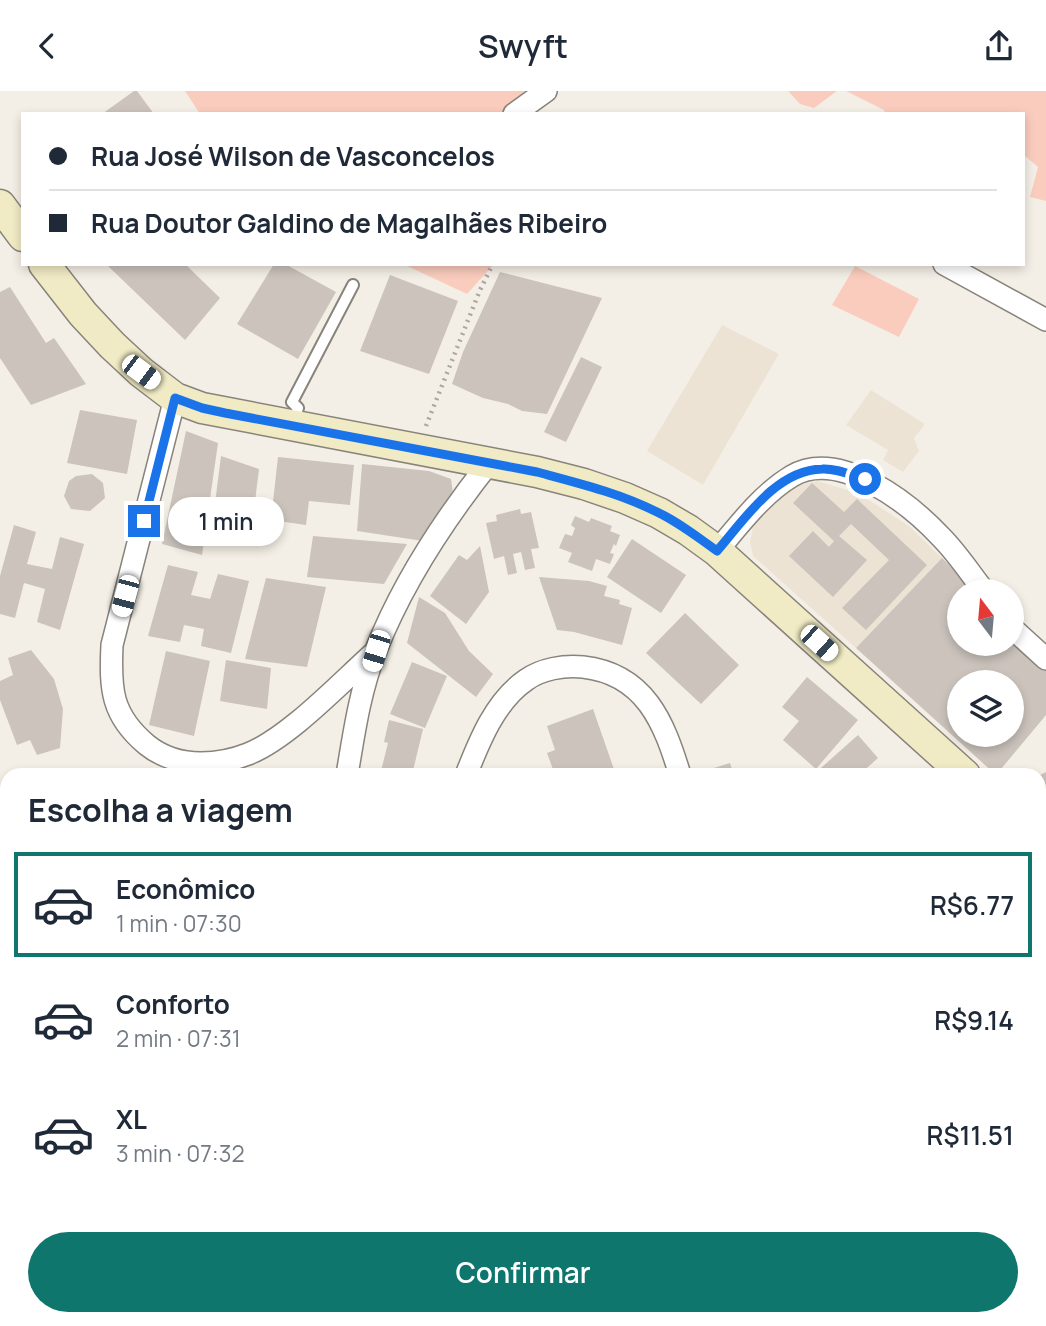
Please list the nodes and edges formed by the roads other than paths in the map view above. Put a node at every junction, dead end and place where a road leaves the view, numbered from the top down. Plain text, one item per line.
1 (546, 91) edge
2 (517, 112) edge
3 (0, 205) edge
4 (21, 233) edge
5 (46, 266) edge
6 (948, 266) edge
7 (353, 285) dead end
8 (1046, 320) edge
9 (175, 398) junction
10 (292, 426) junction
11 (489, 463) junction
12 (717, 551) junction
13 (975, 579) edge
14 (1024, 639) edge
15 (376, 651) junction
16 (1046, 659) edge
17 (348, 768) edge
18 (469, 768) edge
19 (678, 768) edge
20 (953, 768) edge

1 - 2 street
3 - 4 main road
5 - 9 main road
6 - 8 street
7 - 10 lane
9 - 10 main road
9 - 15 street
10 - 11 main road
11 - 12 main road
11 - 15 street
12 - 13 street
12 - 20 main road
14 - 16 street
15 - 17 street
18 - 19 street

